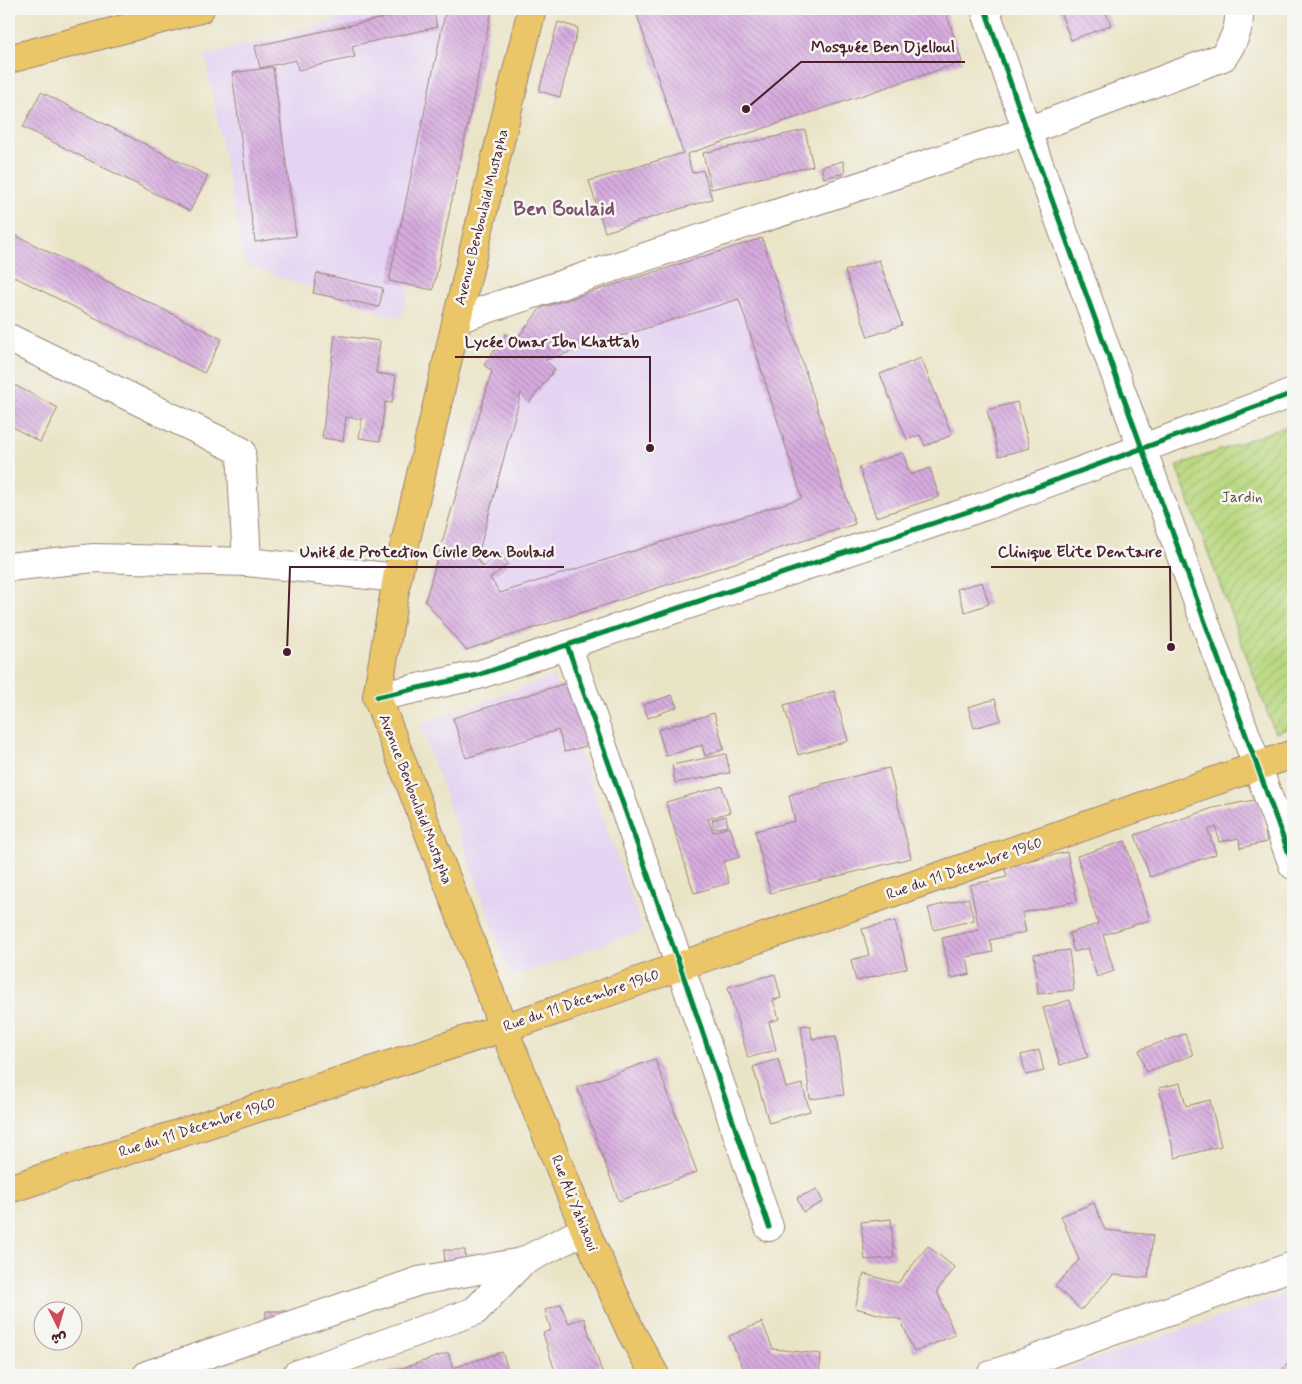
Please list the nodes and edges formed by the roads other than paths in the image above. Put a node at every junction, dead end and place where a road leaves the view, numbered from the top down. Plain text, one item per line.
1 (200, 9) edge
2 (532, 9) edge
3 (984, 9) edge
4 (1238, 9) edge
5 (9, 59) edge
6 (1027, 131) junction
7 (457, 319) junction
8 (9, 338) edge
9 (1293, 393) edge
10 (1143, 448) junction
11 (247, 562) junction
12 (9, 567) edge
13 (397, 578) junction
14 (567, 645) junction
15 (377, 697) junction
16 (1293, 754) edge
17 (1258, 766) junction
18 (1293, 865) edge
19 (680, 966) junction
20 (503, 1027) junction
21 (9, 1189) edge
22 (769, 1227) dead end
23 (585, 1230) junction
24 (522, 1262) junction
25 (1293, 1266) edge
26 (147, 1375) edge
27 (296, 1375) edge
28 (655, 1375) edge
29 (991, 1375) edge

1 - 5 main road
2 - 7 main road, Avenue Benboulaid Mustapha
3 - 6 street
4 - 6 street
6 - 7 street
6 - 10 street
7 - 13 main road, Avenue Benboulaid Mustapha
8 - 11 street
9 - 10 street
10 - 14 street
10 - 17 street
11 - 12 street
11 - 13 street
13 - 15 main road, Avenue Benboulaid Mustapha
14 - 15 street
14 - 19 street
15 - 20 main road, Avenue Benboulaid Mustapha
16 - 17 main road, Rue du 11 Décembre 1960
17 - 18 street
17 - 19 main road, Rue du 11 Décembre 1960
19 - 20 main road, Rue du 11 Décembre 1960
19 - 22 street
20 - 21 main road, Rue du 11 Décembre 1960
20 - 23 main road, Rue Ali Yahiaoui
23 - 24 street
23 - 28 main road, Rue Ali Yahiaoui
24 - 26 street
24 - 27 street
25 - 29 street

